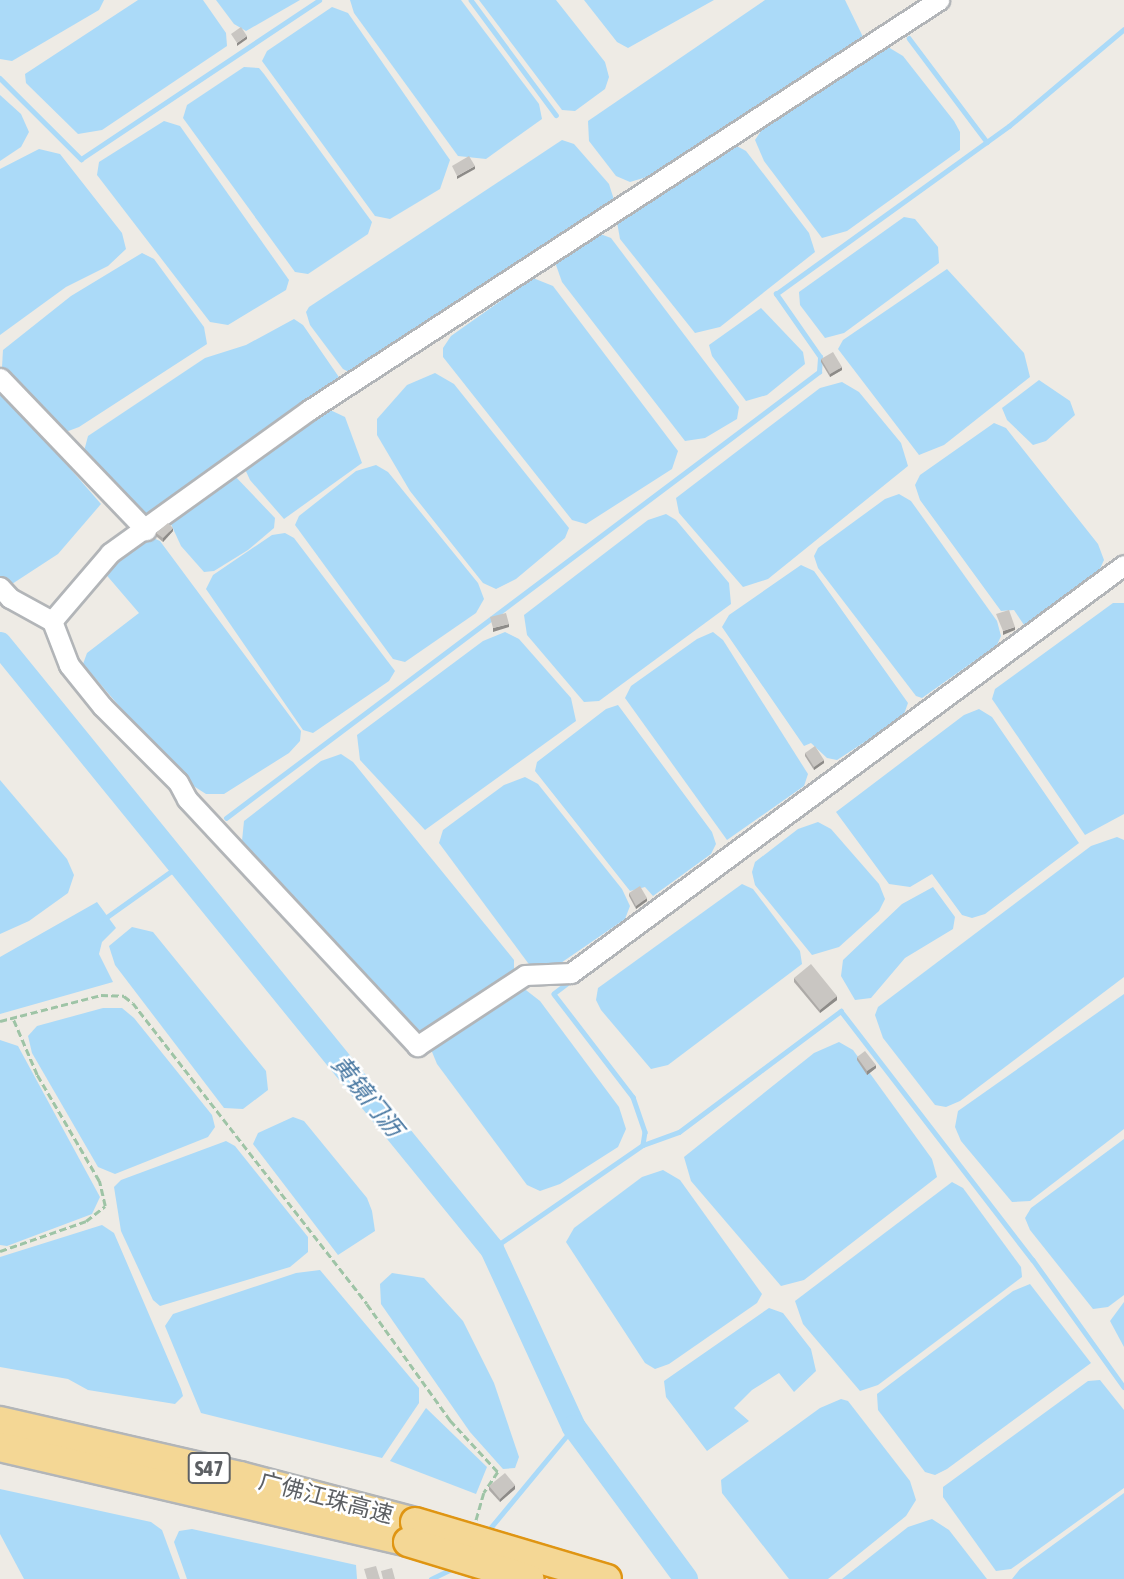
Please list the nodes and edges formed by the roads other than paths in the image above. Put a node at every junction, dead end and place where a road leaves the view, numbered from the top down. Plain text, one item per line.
1 (939, 0) edge
2 (0, 378) edge
3 (146, 530) junction
4 (1124, 565) edge
5 (0, 587) edge
6 (52, 621) junction
7 (0, 1421) edge
8 (0, 1447) edge
9 (412, 1532) junction
10 (529, 1579) edge
11 (607, 1579) edge

1 - 3 lane
2 - 3 lane
3 - 6 lane
4 - 6 lane
5 - 6 lane
7 - 9 highway, 广佛江珠高速 / S47
8 - 9 highway, 广佛江珠高速 / S47
9 - 10 highway, 广佛江珠高速 / S47, bridge
9 - 11 highway, 广佛江珠高速 / S47, bridge

